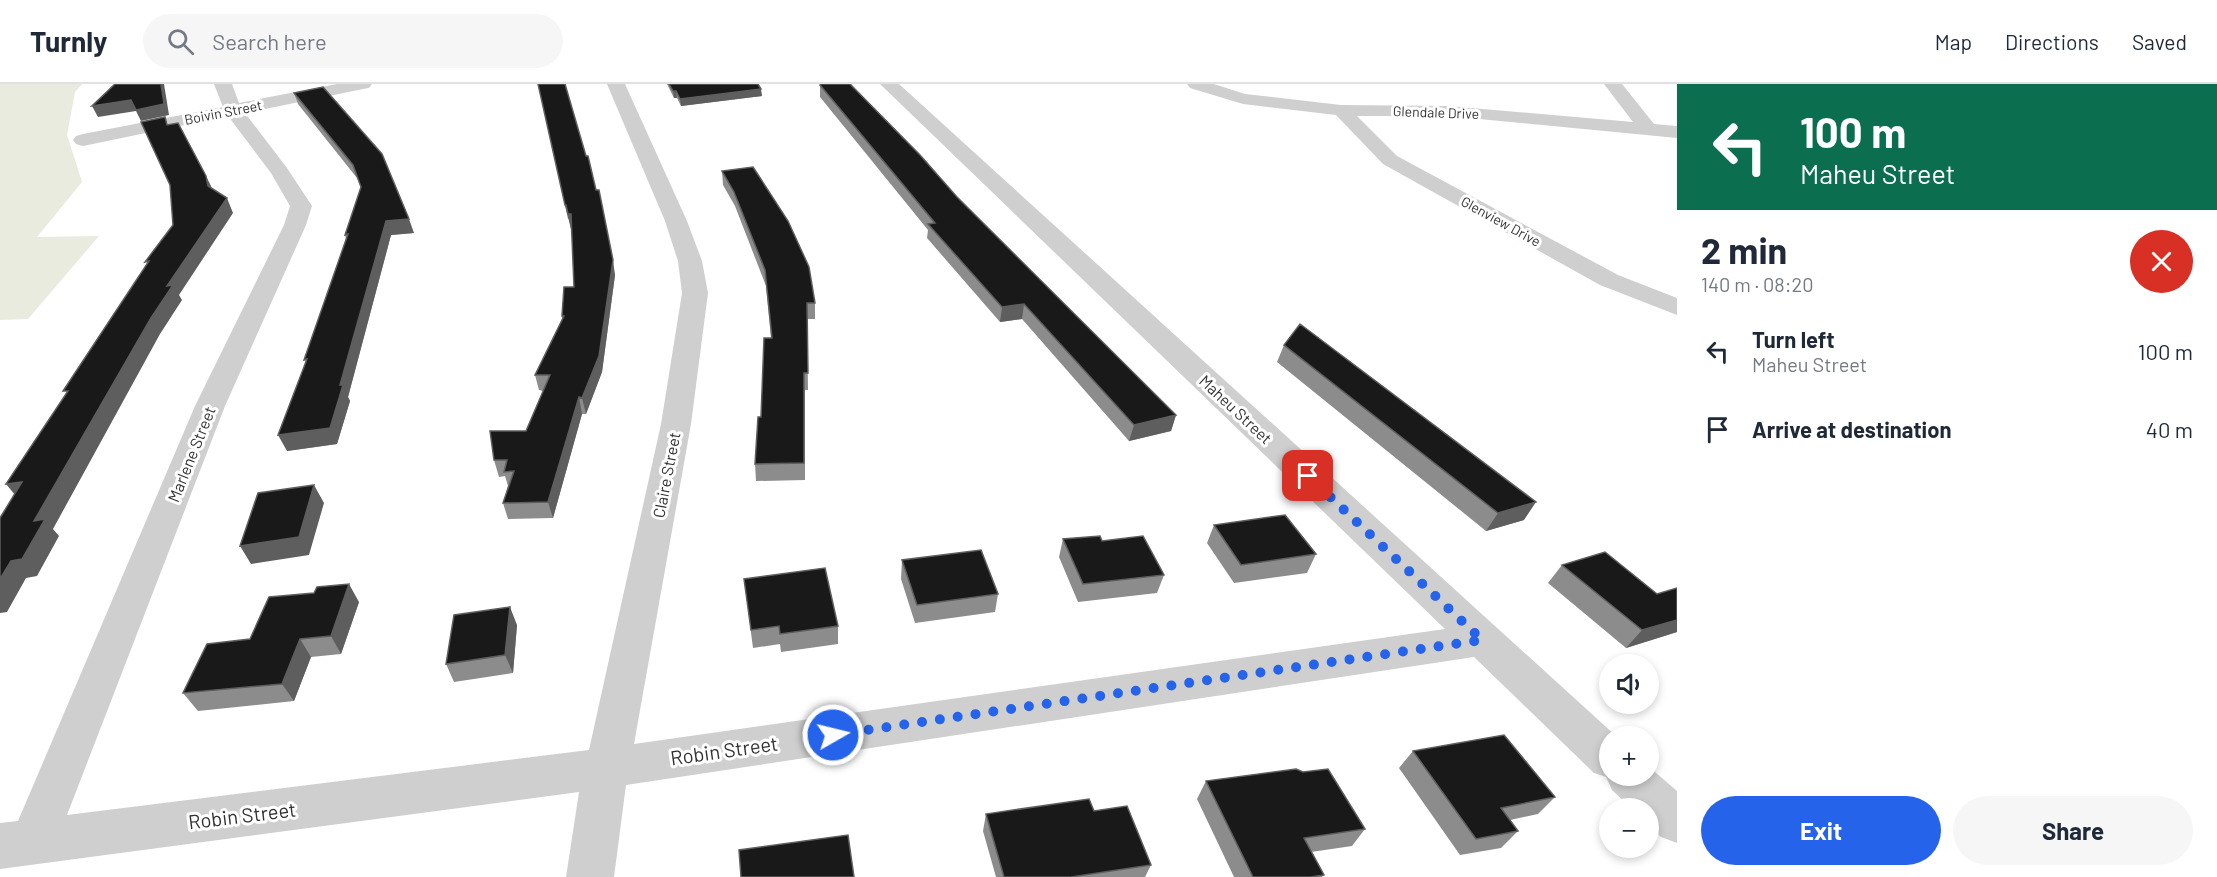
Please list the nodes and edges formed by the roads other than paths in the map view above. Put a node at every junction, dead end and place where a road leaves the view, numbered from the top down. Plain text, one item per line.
1 (363, 84) edge
2 (616, 84) edge
3 (889, 84) edge
4 (1196, 84) edge
5 (1613, 84) edge
6 (228, 97) edge
7 (1341, 110) junction
8 (1648, 129) junction
9 (1677, 132) edge
10 (83, 140) dead end
11 (1677, 307) edge
12 (1482, 640) junction
13 (1599, 749) edge
14 (608, 767) junction
15 (1639, 786) edge
16 (1677, 821) edge
17 (16, 844) edge
18 (590, 877) edge

1 - 6 street, Boivin Street
2 - 14 street, Claire Street
3 - 12 street, Maheu Street
4 - 7 street, Glendale Drive
5 - 8 street
6 - 10 street, Boivin Street
6 - 17 street, Marlene Street
7 - 8 street, Glendale Drive
7 - 11 street, Glenview Drive
8 - 9 street, Glendale Drive
12 - 13 street, Maheu Street
12 - 14 street, Robin Street
14 - 17 street, Robin Street
14 - 18 street, Claire Street
15 - 16 street

